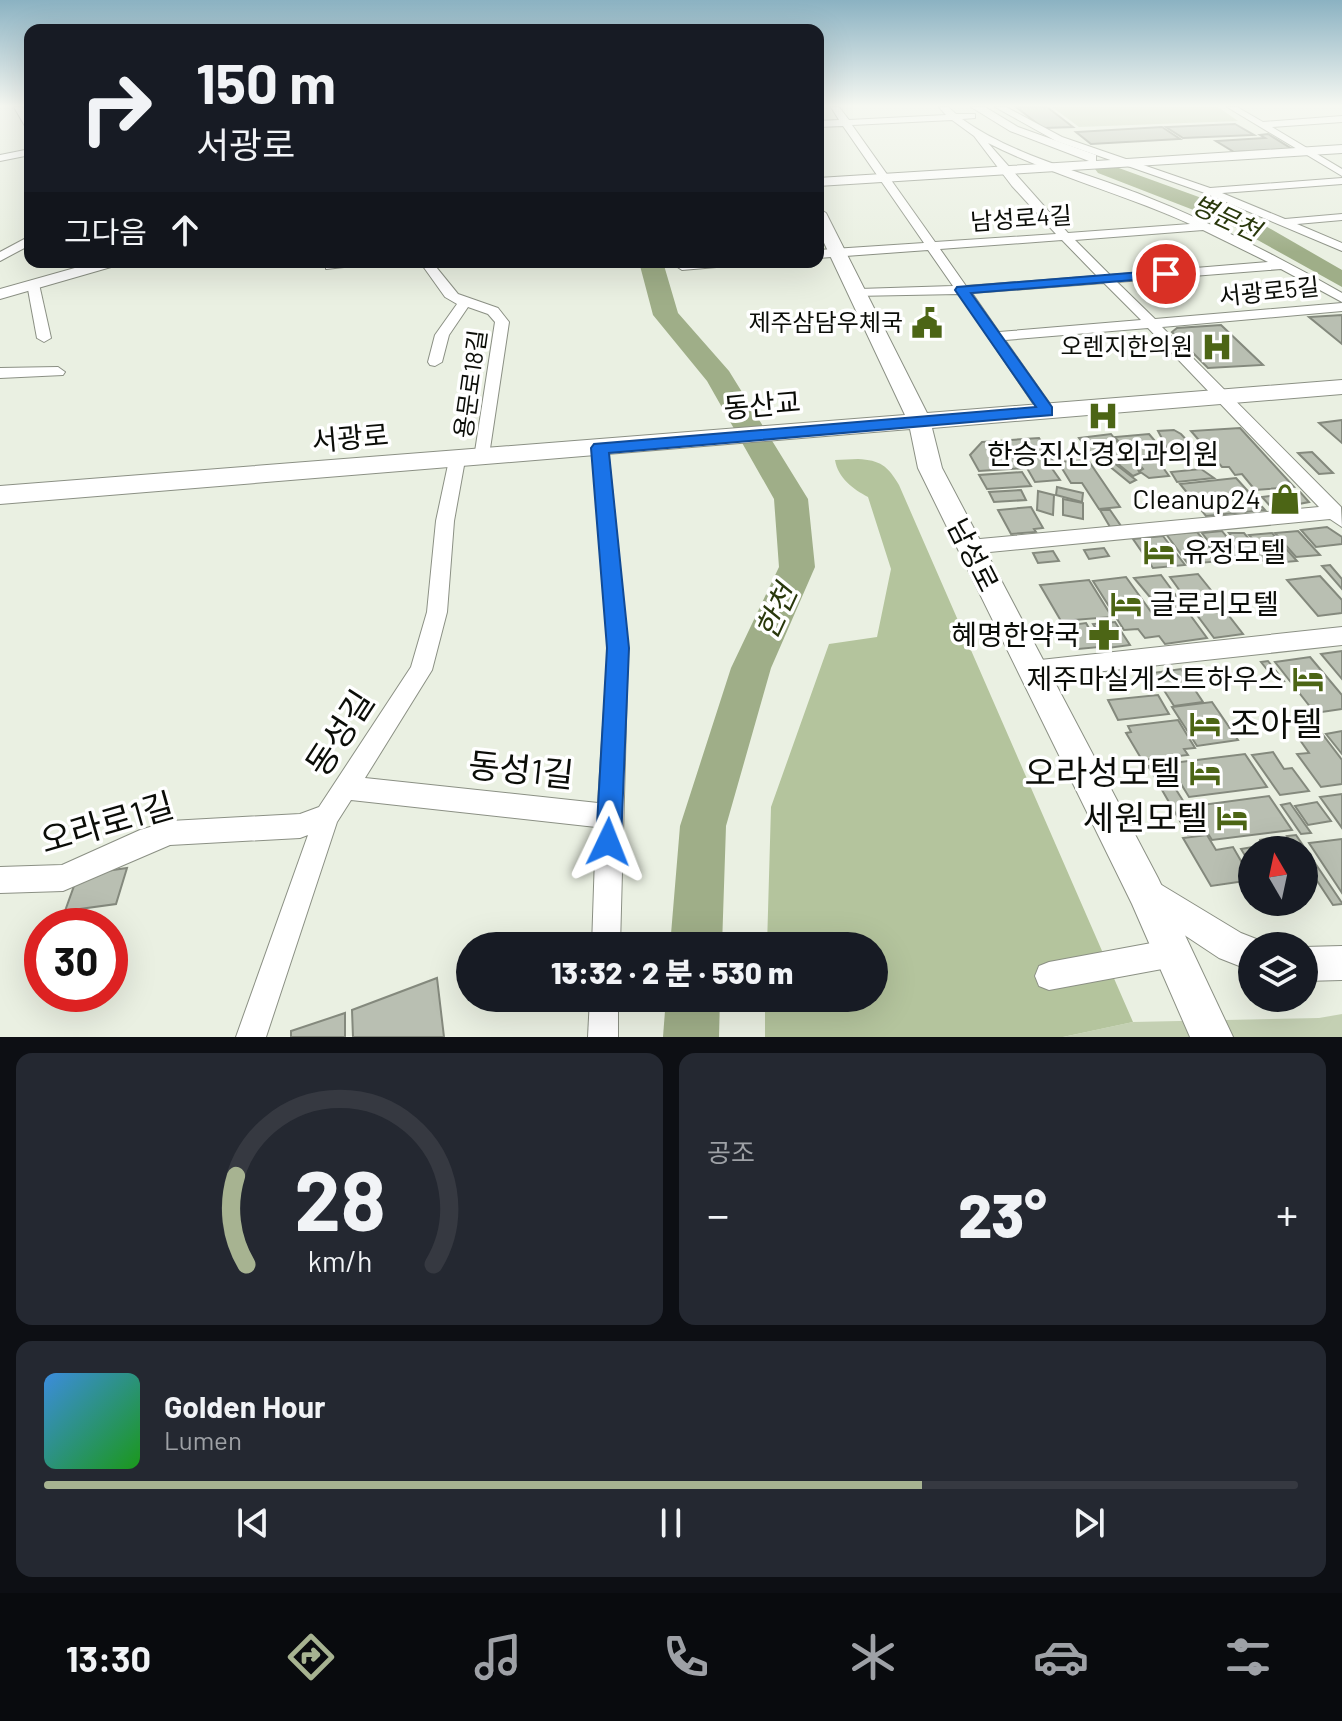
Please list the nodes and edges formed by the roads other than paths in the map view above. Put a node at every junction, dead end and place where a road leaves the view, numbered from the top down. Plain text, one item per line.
1 (869, 155) edge
2 (991, 155) edge
3 (1028, 155) edge
4 (1055, 155) edge
5 (1085, 155) edge
6 (1107, 155) edge
7 (1225, 155) edge
8 (1312, 155) edge
9 (1124, 161) junction
10 (1105, 162) junction
11 (1077, 164) junction
12 (1054, 165) junction
13 (1001, 169) junction
14 (1342, 173) edge
15 (884, 178) junction
16 (1342, 181) edge
17 (824, 182) edge
18 (1206, 190) junction
19 (1342, 217) edge
20 (1286, 222) junction
21 (1206, 227) junction
22 (824, 238) edge
23 (1065, 238) junction
24 (24, 243) edge
25 (930, 247) junction
26 (1342, 247) edge
27 (0, 257) edge
28 (1284, 265) junction
29 (91, 268) edge
30 (431, 268) edge
31 (1107, 279) junction
32 (33, 284) junction
33 (962, 290) junction
34 (859, 293) junction
35 (0, 294) edge
36 (1342, 298) edge
37 (465, 302) junction
38 (1342, 307) edge
39 (1153, 325) junction
40 (995, 337) junction
41 (44, 338) dead end
42 (435, 362) dead end
43 (58, 372) dead end
44 (0, 373) edge
45 (1342, 387) edge
46 (1225, 397) junction
47 (1047, 411) junction
48 (919, 420) junction
49 (704, 440) joint
50 (600, 448) junction
51 (482, 458) junction
52 (457, 460) junction
53 (0, 495) edge
54 (1338, 516) edge
55 (969, 547) junction
56 (1342, 636) edge
57 (1031, 670) junction
58 (344, 787) junction
59 (327, 816) junction
60 (609, 816) junction
61 (0, 880) edge
62 (1145, 891) junction
63 (606, 932) edge
64 (1238, 949) edge
65 (1173, 953) junction
66 (1342, 963) edge
67 (1318, 964) edge
68 (1049, 976) dead end
69 (604, 1012) edge
70 (251, 1037) edge
71 (603, 1037) edge
72 (1212, 1037) edge

1 - 15 street
2 - 13 street
3 - 12 street
4 - 11 street
5 - 10 street
6 - 9 street
7 - 9 street, 남성로4길
8 - 14 street
9 - 10 street, 남성로4길
9 - 18 street
10 - 11 street, 남성로4길
11 - 12 street, 남성로4길
12 - 13 street, 남성로4길
12 - 21 street
13 - 15 street, 남성로4길
13 - 23 street
15 - 17 street, 남성로4길
15 - 25 street
16 - 18 street
18 - 20 street
19 - 20 street
20 - 26 street
21 - 23 street, 남성로4길
21 - 28 street
22 - 25 street, 남성로4길
22 - 34 main road, 남성로
23 - 25 street, 남성로4길
23 - 31 street
24 - 27 street
25 - 33 street
28 - 31 street, 서광로5길
28 - 36 street
29 - 32 street
30 - 37 street, 용문로18길
31 - 33 street, 서광로5길
31 - 39 street
32 - 35 street
32 - 41 street
33 - 34 street, 서광로5길
33 - 40 street
34 - 48 main road, 남성로
37 - 42 street
37 - 51 street, 용문로18길
38 - 39 street, 서광로5길
39 - 40 street, 서광로5길
39 - 46 street
40 - 47 street
43 - 44 street
45 - 46 main road
46 - 47 main road
46 - 54 street
47 - 48 main road
48 - 49 main road, 동산교
48 - 55 main road, 남성로
49 - 50 main road, 서광로
50 - 51 main road, 서광로
50 - 60 street
51 - 52 main road, 서광로
52 - 53 main road, 서광로
52 - 58 street, 동성길
54 - 55 street
55 - 57 main road, 남성로
56 - 57 street
57 - 62 main road, 남성로
58 - 59 street, 동성길
58 - 60 street, 동성1길
59 - 61 street, 오라로1길
59 - 70 street, 동성길
60 - 63 street
62 - 64 street
62 - 65 main road, 남성로
65 - 68 street
65 - 72 main road, 남성로
66 - 67 street
69 - 71 street

